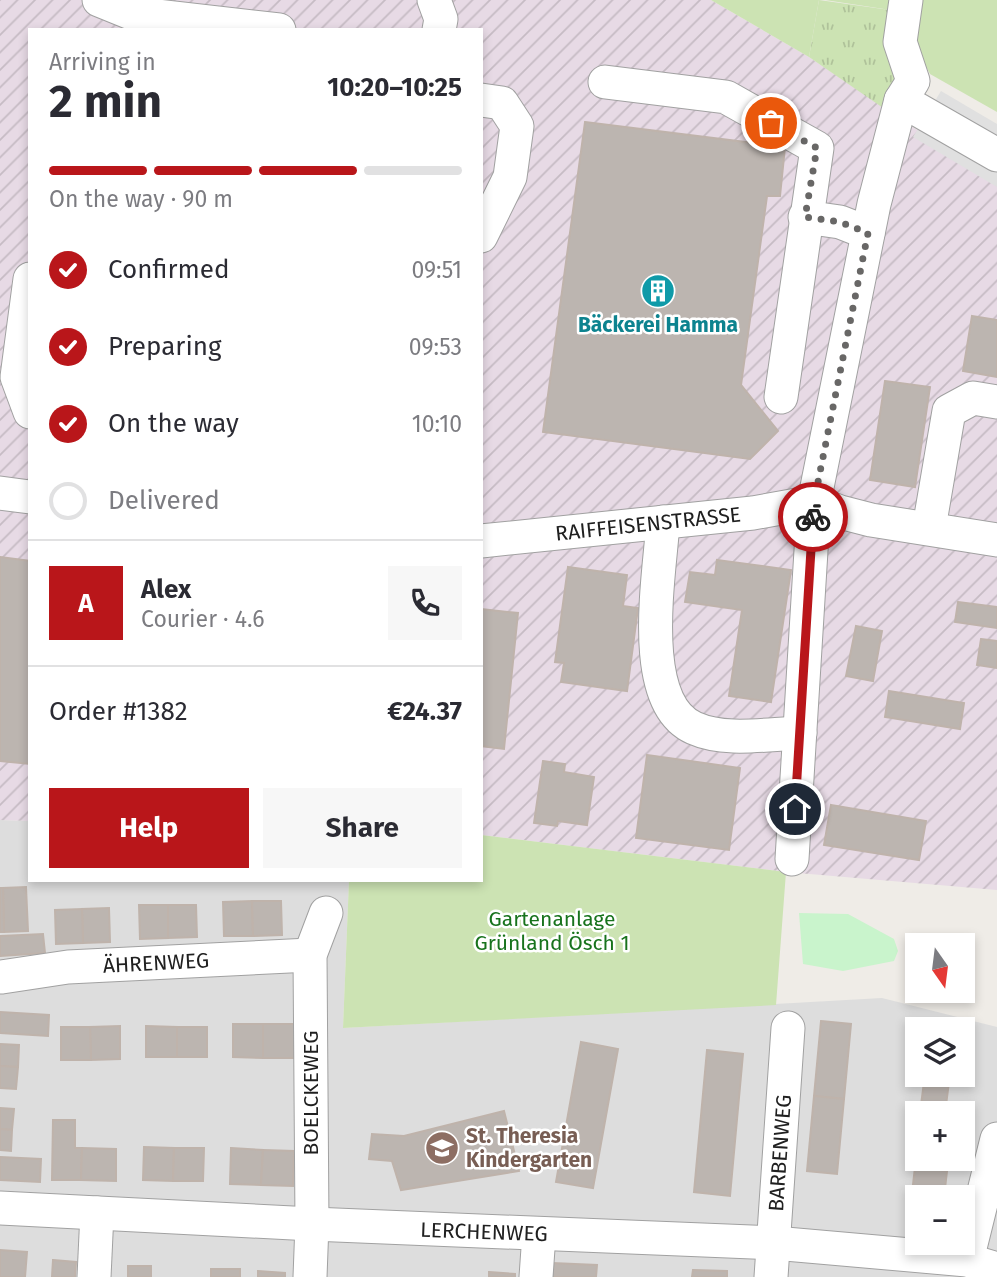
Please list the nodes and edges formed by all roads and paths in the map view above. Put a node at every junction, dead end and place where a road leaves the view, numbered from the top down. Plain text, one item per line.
1 (99, 0) edge
2 (433, 0) edge
3 (906, 0) edge
4 (260, 19) edge
5 (439, 28) edge
6 (605, 82) dead end
7 (483, 100) edge
8 (901, 100) junction
9 (997, 155) edge
10 (805, 217) junction
11 (483, 232) edge
12 (868, 233) junction
13 (28, 294) edge
14 (781, 397) dead end
15 (997, 402) edge
16 (28, 407) edge
17 (0, 493) edge
18 (28, 496) edge
19 (814, 502) junction
20 (663, 522) junction
21 (929, 528) junction
22 (997, 540) edge
23 (483, 541) edge
24 (800, 733) junction
25 (792, 859) dead end
26 (326, 913) dead end
27 (310, 955) junction
28 (2, 977) dead end
29 (788, 1028) dead end
30 (997, 1139) edge
31 (0, 1208) edge
32 (97, 1213) junction
33 (312, 1224) junction
34 (539, 1234) junction
35 (774, 1243) junction
36 (982, 1264) edge
37 (93, 1277) edge
38 (310, 1277) edge
39 (536, 1277) edge
40 (771, 1277) edge

1 - 4 street
2 - 5 street
3 - 8 street
6 - 10 street
7 - 11 street
8 - 9 street
8 - 12 street
10 - 12 street
10 - 14 street
12 - 19 street
13 - 16 street
15 - 21 street
17 - 18 street
19 - 20 street, RAIFFEISENSTRASSE
19 - 21 street
19 - 24 street
20 - 23 street, RAIFFEISENSTRASSE
20 - 24 street
21 - 22 street
24 - 25 street
26 - 27 street, BOELCKEWEG
27 - 28 street, ÄHRENWEG
27 - 33 street, BOELCKEWEG
29 - 35 street, BARBENWEG
30 - 36 street, LERCHENWEG
31 - 32 street, LERCHENWEG
32 - 33 street, LERCHENWEG
32 - 37 street
33 - 34 street, LERCHENWEG
33 - 38 street, BOELCKEWEG
34 - 35 street, LERCHENWEG
34 - 39 street
35 - 36 street, LERCHENWEG
35 - 40 street, BARBENWEG

